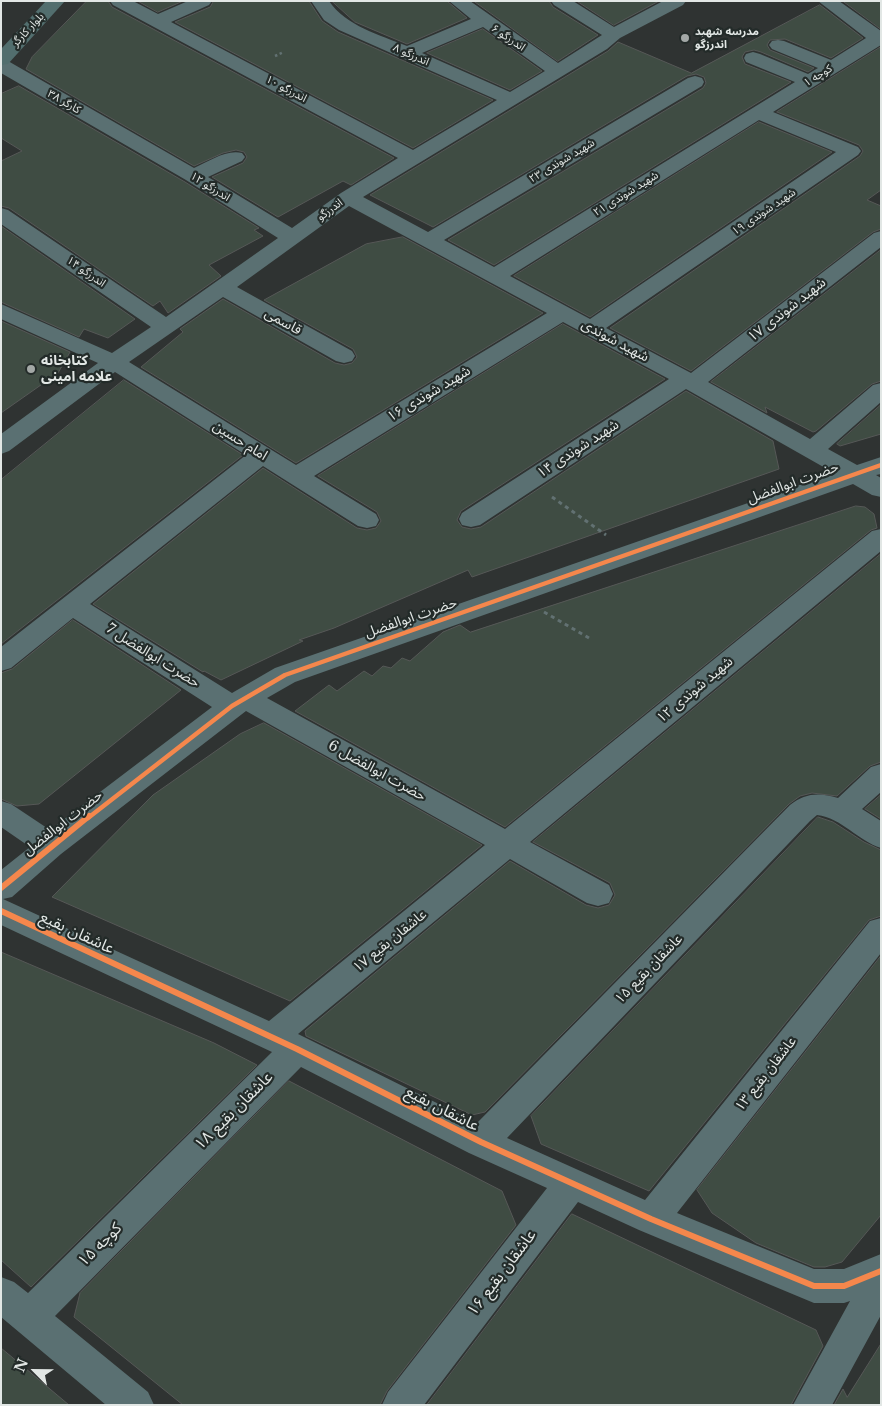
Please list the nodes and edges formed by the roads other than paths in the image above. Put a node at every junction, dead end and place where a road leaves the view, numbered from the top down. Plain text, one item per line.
1 (120, 1) edge
2 (203, 1) edge
3 (320, 1) edge
4 (560, 1) edge
5 (676, 1) edge
6 (827, 1) edge
7 (52, 2) edge
8 (462, 2) edge
9 (482, 20) junction
10 (158, 21) junction
11 (614, 34) junction
12 (880, 39) edge
13 (778, 45) dead end
14 (407, 53) junction
15 (753, 58) dead end
16 (1, 60) edge
17 (1, 65) edge
18 (832, 67) junction
19 (557, 71) junction
20 (809, 81) junction
21 (695, 82) dead end
22 (511, 99) junction
23 (758, 113) junction
24 (128, 138) joint
25 (235, 157) dead end
26 (413, 158) junction
27 (193, 176) junction
28 (348, 197) junction
29 (4, 216) edge
30 (292, 237) junction
31 (881, 237) edge
32 (429, 240) junction
33 (495, 276) junction
34 (222, 288) junction
35 (1, 311) edge
36 (563, 313) junction
37 (166, 327) junction
38 (591, 328) junction
39 (344, 356) dead end
40 (114, 362) junction
41 (689, 381) junction
42 (881, 390) edge
43 (1, 446) edge
44 (812, 450) junction
45 (262, 455) junction
46 (881, 465) edge
47 (852, 474) junction
48 (296, 476) junction
49 (881, 489) edge
50 (471, 519) dead end
51 (367, 520) dead end
52 (881, 537) edge
53 (73, 606) junction
54 (1, 661) edge
55 (239, 702) junction
56 (881, 775) edge
57 (832, 808) junction
58 (1, 812) edge
59 (881, 837) edge
60 (509, 844) junction
61 (51, 846) junction
62 (1, 888) edge
63 (598, 894) dead end
64 (1, 911) edge
65 (881, 930) edge
66 (284, 1043) junction
67 (481, 1142) junction
68 (170, 1174) joint
69 (571, 1184) junction
70 (652, 1219) junction
71 (881, 1271) edge
72 (881, 1279) edge
73 (1, 1294) edge
74 (29, 1317) junction
75 (136, 1405) edge
76 (401, 1405) edge
77 (812, 1405) edge

1 - 10 street, اندرزگو ۱۰
2 - 10 street
3 - 14 street, اندرزگو ۸
4 - 11 street
5 - 11 street, اندرزگو
6 - 12 street
7 - 16 main road, بلوار کارگر
8 - 9 street, اندرزگو ۶
9 - 14 street
9 - 19 street, اندرزگو ۶
10 - 26 street, اندرزگو ۱۰
11 - 19 street, اندرزگو
12 - 18 street, کوچه ۱
13 - 18 street
14 - 22 street, اندرزگو ۸
15 - 20 street
17 - 24 street, کارگر ۳۸
18 - 20 street, کوچه ۱
19 - 22 street, اندرزگو
20 - 23 street, کوچه ۱
21 - 32 street, شهید شوندی ۲۳
22 - 26 street, اندرزگو
23 - 33 street, شهید شوندی ۲۱
23 - 38 street, شهید شوندی ۱۹
24 - 27 street, اندرزگو ۱۲
25 - 27 street
26 - 28 street, اندرزگو
27 - 30 street, اندرزگو ۱۲
28 - 30 street, اندرزگو
28 - 32 street, شهید شوندی
29 - 37 street, اندرزگو ۱۴
30 - 34 street, اندرزگو
31 - 41 street, شهید شوندی ۱۷
32 - 33 street, شهید شوندی
33 - 36 street, شهید شوندی
34 - 37 street, اندرزگو
34 - 39 street, قاسمی
35 - 40 street, امام حسین
36 - 38 street, شهید شوندی
36 - 48 street, شهید شوندی ۱۶
37 - 40 street, اندرزگو
38 - 41 street, شهید شوندی
40 - 43 street, اندرزگو
40 - 45 street, امام حسین
41 - 44 street, شهید شوندی
41 - 50 street, شهید شوندی ۱۴
42 - 44 street
44 - 47 street, شهید شوندی
45 - 48 street, امام حسین
45 - 53 street
46 - 47 street, حضرت ابوالفضل
47 - 49 street, شهید شوندی
47 - 55 street, حضرت ابوالفضل
48 - 51 street, امام حسین
52 - 60 street, شهید شوندی ۱۲
53 - 54 street
53 - 55 street, حضرت ابوالفضل 7
55 - 60 street, حضرت ابوالفضل 6
55 - 61 street, حضرت ابوالفضل
56 - 57 street, عاشقان بقیع ۱۵
57 - 59 street
57 - 67 street, عاشقان بقیع ۱۵
58 - 61 street
60 - 63 street, حضرت ابوالفضل 6
60 - 66 street, عاشقان بقیع ۱۷
61 - 62 street, حضرت ابوالفضل
64 - 66 street, عاشقان بقیع
65 - 70 street, عاشقان بقیع ۱۳
66 - 67 street, عاشقان بقیع
66 - 68 street, عاشقان بقیع ۱۸
67 - 69 street, عاشقان بقیع
68 - 74 street, کوچه ۱۵
69 - 70 street, عاشقان بقیع
69 - 76 street, عاشقان بقیع ۱۶
70 - 71 street, عاشقان بقیع
72 - 77 street
73 - 74 street
74 - 75 street

